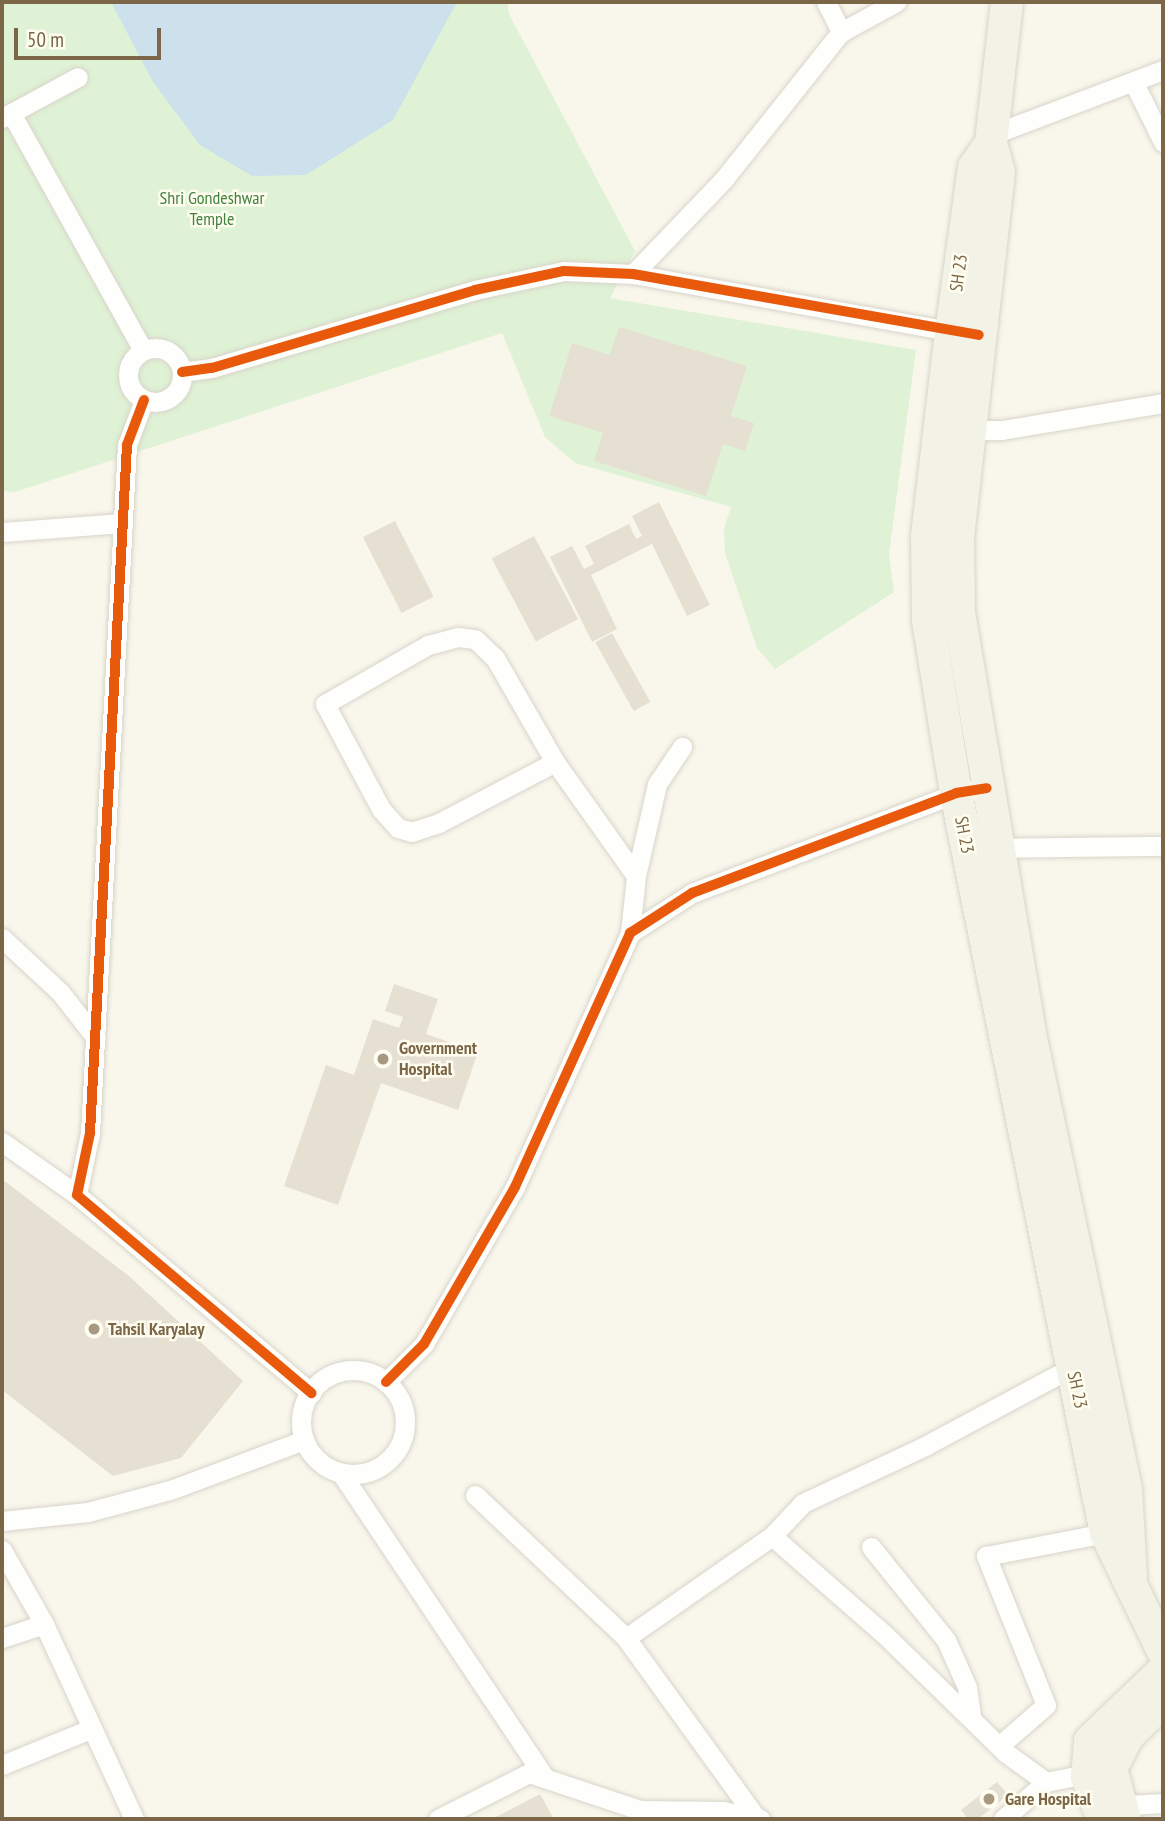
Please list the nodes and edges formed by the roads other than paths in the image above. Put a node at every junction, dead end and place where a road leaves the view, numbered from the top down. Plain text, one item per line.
1 (826, 2) edge
2 (896, 2) edge
3 (1007, 2) edge
4 (841, 32) junction
5 (1163, 69) edge
6 (78, 77) dead end
7 (1134, 83) junction
8 (6, 115) edge
9 (991, 139) junction
10 (1163, 142) edge
11 (633, 274) junction
12 (965, 333) junction
13 (143, 351) junction
14 (182, 372) junction
15 (144, 400) junction
16 (1163, 403) edge
17 (968, 430) junction
18 (948, 481) junction
19 (123, 523) junction
20 (2, 532) edge
21 (682, 747) dead end
22 (555, 762) junction
23 (987, 788) junction
24 (956, 793) junction
25 (1163, 846) edge
26 (981, 849) junction
27 (636, 876) junction
28 (630, 933) junction
29 (2, 938) edge
30 (96, 1038) junction
31 (2, 1142) edge
32 (77, 1195) junction
33 (1084, 1362) junction
34 (386, 1382) junction
35 (311, 1393) junction
36 (304, 1440) junction
37 (1102, 1443) junction
38 (341, 1473) junction
39 (475, 1495) dead end
40 (2, 1521) edge
41 (1105, 1533) junction
42 (772, 1536) junction
43 (871, 1547) dead end
44 (2, 1550) edge
45 (1131, 1577) junction
46 (44, 1624) junction
47 (626, 1638) junction
48 (2, 1639) edge
49 (1163, 1651) edge
50 (1163, 1671) edge
51 (1163, 1701) edge
52 (971, 1717) junction
53 (90, 1729) junction
54 (999, 1746) junction
55 (2, 1765) edge
56 (1099, 1772) junction
57 (545, 1778) junction
58 (1046, 1782) junction
59 (604, 1798) junction
60 (1163, 1803) edge
61 (1111, 1813) edge
62 (134, 1819) edge
63 (438, 1819) edge
64 (615, 1819) edge
65 (759, 1819) edge
66 (1003, 1819) edge

1 - 4 street
2 - 4 street
3 - 9 main road
4 - 11 street
5 - 7 street
6 - 8 street
7 - 9 street
7 - 10 street
8 - 13 street
9 - 12 main road
11 - 12 street
11 - 14 street
12 - 17 main road
12 - 18 main road, SH 23
13 - 14 street
13 - 15 street
14 - 15 street
15 - 19 street
16 - 17 street
17 - 18 main road
18 - 23 main road
18 - 24 main road, SH 23
19 - 20 street
19 - 30 street
21 - 27 street
22 - 22 street
22 - 27 street
23 - 24 street
23 - 26 main road
24 - 26 main road, SH 23
24 - 28 street
25 - 26 street
26 - 33 main road
27 - 28 street
28 - 34 street
29 - 30 street
30 - 32 street
31 - 32 street
32 - 35 street
33 - 37 main road
33 - 42 street
34 - 35 street
34 - 38 street
35 - 36 street
36 - 38 street
36 - 40 street
37 - 41 main road
37 - 45 main road
38 - 57 street
39 - 47 street
41 - 45 main road
41 - 54 street
42 - 47 street
42 - 52 street
43 - 52 street
44 - 46 street
45 - 49 main road
46 - 48 street
46 - 53 street
47 - 65 street
50 - 56 main road
51 - 56 main road
52 - 54 street
53 - 55 street
53 - 62 street
54 - 58 street
56 - 58 street
56 - 61 main road
57 - 59 street
57 - 63 street
58 - 66 street
59 - 64 street
59 - 65 street
60 - 61 street

